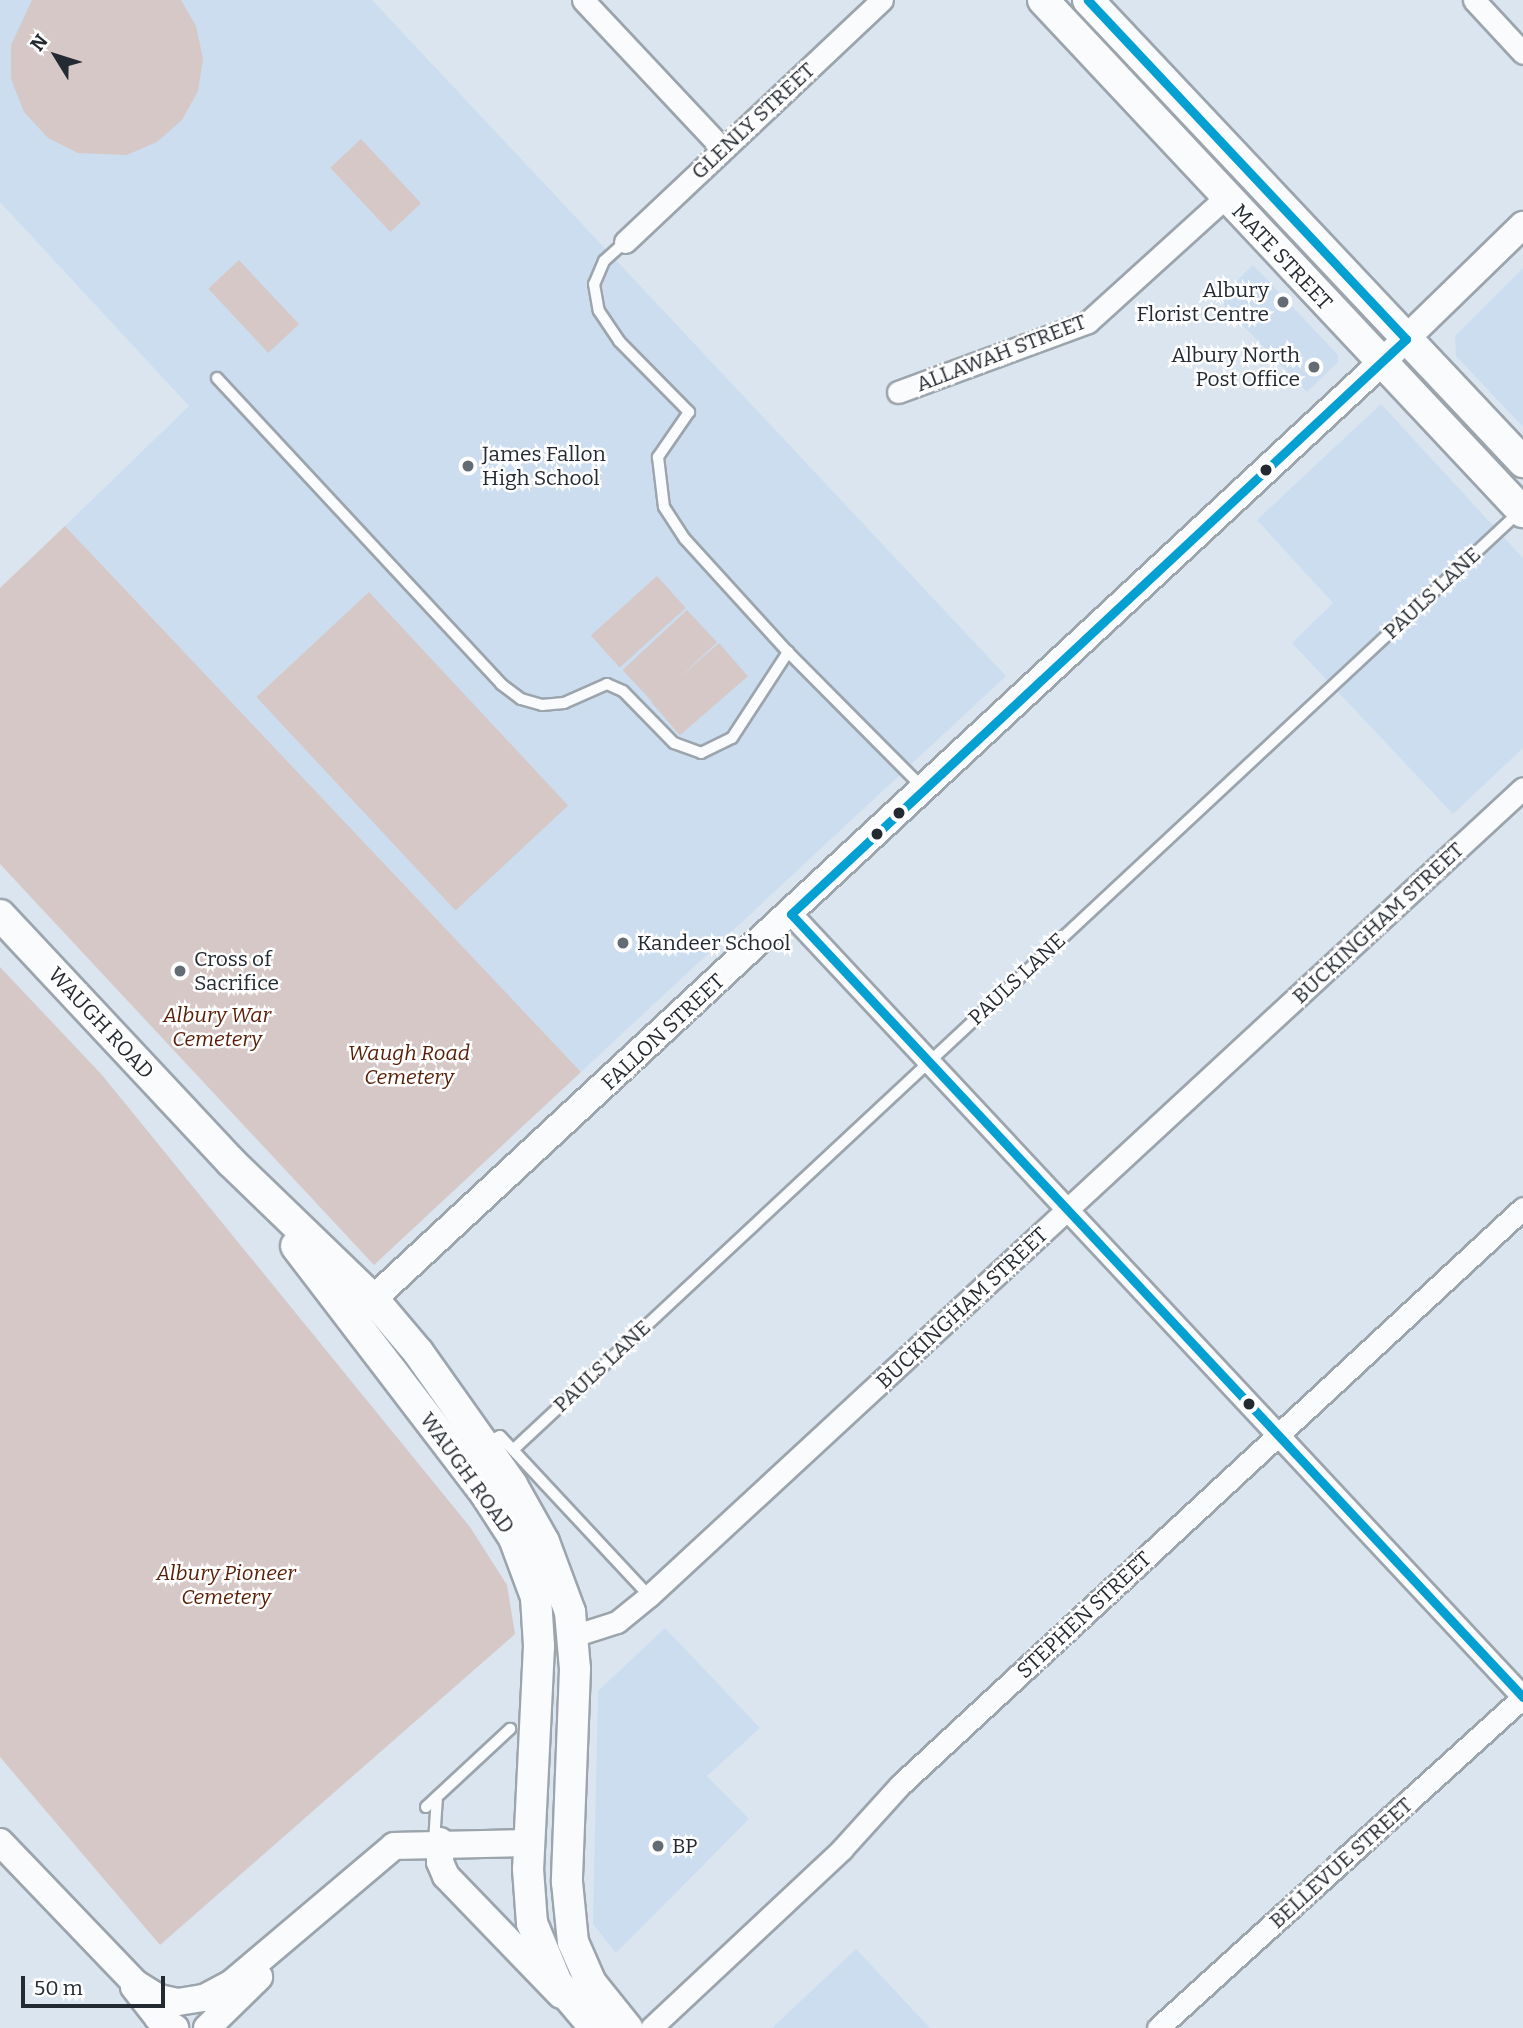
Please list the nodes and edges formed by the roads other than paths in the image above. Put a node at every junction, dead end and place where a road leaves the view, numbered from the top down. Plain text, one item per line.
1 (583, 0) edge
2 (882, 0) edge
3 (1043, 0) edge
4 (1088, 0) edge
5 (1474, 0) edge
6 (1523, 53) edge
7 (723, 149) junction
8 (1226, 197) junction
9 (1523, 225) edge
10 (625, 242) joint
11 (1406, 340) junction
12 (1382, 362) junction
13 (217, 378) dead end
14 (898, 391) dead end
15 (1523, 462) edge
16 (1522, 511) edge
17 (788, 652) junction
18 (923, 788) junction
19 (1523, 788) edge
20 (791, 914) junction
21 (0, 915) edge
22 (929, 1062) junction
23 (1523, 1208) edge
24 (1068, 1210) junction
25 (362, 1309) junction
26 (1279, 1433) junction
27 (483, 1443) junction
28 (514, 1449) junction
29 (649, 1596) junction
30 (573, 1636) junction
31 (1523, 1697) edge
32 (510, 1729) dead end
33 (437, 1797) junction
34 (426, 1807) dead end
35 (0, 1842) edge
36 (437, 1842) junction
37 (528, 1843) junction
38 (568, 1844) junction
39 (309, 1920) junction
40 (585, 2018) edge
41 (174, 2021) edge
42 (207, 2028) edge
43 (627, 2028) edge
44 (651, 2028) edge
45 (1158, 2028) edge

1 - 7 street
2 - 7 street, GLENLY STREET
3 - 8 main road, MATE STREET
4 - 11 main road, MATE STREET
5 - 6 street
7 - 10 street, GLENLY STREET
8 - 12 main road, MATE STREET
8 - 14 street, ALLAWAH STREET
9 - 11 street, FALLON STREET
10 - 17 lane
11 - 12 street, FALLON STREET
11 - 15 main road, MATE STREET
12 - 16 main road, MATE STREET
12 - 18 street, FALLON STREET
13 - 17 lane
16 - 22 lane, PAULS LANE
17 - 18 lane
18 - 20 street, FALLON STREET
19 - 24 street, BUCKINGHAM STREET
20 - 22 street
20 - 25 street, FALLON STREET
21 - 25 main road, WAUGH ROAD
22 - 24 street
22 - 28 lane, PAULS LANE
23 - 26 street, STEPHEN STREET
24 - 26 street
24 - 29 street, BUCKINGHAM STREET
25 - 27 main road, WAUGH ROAD
25 - 37 main road, WAUGH ROAD
26 - 31 street
26 - 44 street, STEPHEN STREET
27 - 28 lane, WAUGH ROAD
27 - 30 main road, WAUGH ROAD
28 - 29 lane
29 - 30 street, BUCKINGHAM STREET
30 - 38 main road, WAUGH ROAD
31 - 45 street, BELLEVUE STREET
32 - 33 lane
33 - 34 lane
33 - 36 lane
35 - 41 street
36 - 37 street
36 - 39 street
36 - 40 street
37 - 38 main road
37 - 40 main road, WAUGH ROAD
38 - 43 main road, WAUGH ROAD
39 - 41 street
39 - 42 street

